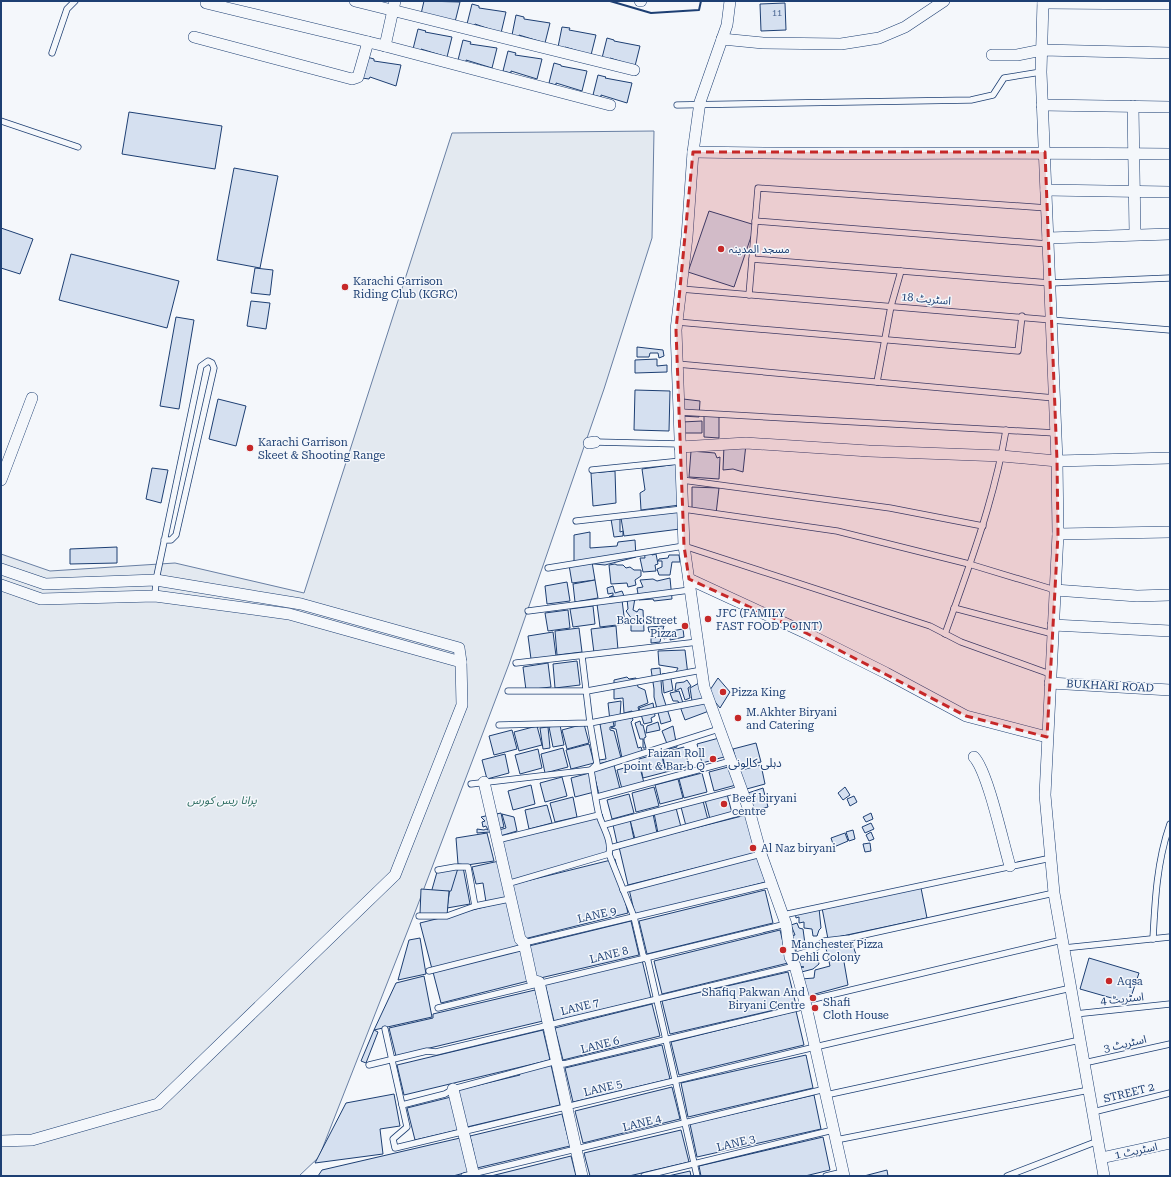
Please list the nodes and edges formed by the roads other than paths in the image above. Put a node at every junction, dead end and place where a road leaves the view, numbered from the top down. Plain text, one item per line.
1 (75, 1) edge
2 (355, 1) edge
3 (730, 1) edge
4 (944, 1) edge
5 (1043, 2) edge
6 (206, 3) dead end
7 (1170, 4) edge
8 (394, 6) edge
9 (194, 37) dead end
10 (722, 39) junction
11 (368, 42) junction
12 (385, 46) junction
13 (1042, 50) junction
14 (52, 53) dead end
15 (1170, 53) edge
16 (992, 55) dead end
17 (634, 70) dead end
18 (1041, 72) junction
19 (610, 105) dead end
20 (676, 105) dead end
21 (1042, 105) junction
22 (700, 106) junction
23 (1133, 106) junction
24 (1170, 107) edge
25 (1, 121) edge
26 (78, 147) dead end
27 (693, 152) junction
28 (1045, 152) junction
29 (1134, 154) junction
30 (1170, 154) edge
31 (1046, 190) junction
32 (1136, 191) junction
33 (1170, 192) edge
34 (1047, 208) junction
35 (755, 221) junction
36 (1135, 234) junction
37 (1170, 234) edge
38 (1048, 241) junction
39 (752, 259) junction
40 (900, 271) junction
41 (1170, 278) edge
42 (1050, 283) junction
43 (681, 289) junction
44 (749, 295) junction
45 (891, 306) junction
46 (1022, 316) junction
47 (1051, 319) junction
48 (677, 322) junction
49 (1170, 330) edge
50 (884, 340) junction
51 (678, 364) junction
52 (877, 382) junction
53 (32, 398) dead end
54 (1054, 398) junction
55 (679, 412) junction
56 (1006, 430) junction
57 (1055, 433) junction
58 (592, 443) dead end
59 (680, 445) junction
60 (1002, 456) junction
61 (1170, 458) edge
62 (681, 461) junction
63 (1057, 461) junction
64 (592, 470) dead end
65 (1, 480) edge
66 (682, 480) junction
67 (682, 509) junction
68 (576, 521) dead end
69 (983, 526) junction
70 (1170, 532) edge
71 (1058, 534) junction
72 (164, 540) junction
73 (684, 546) junction
74 (969, 564) junction
75 (548, 568) dead end
76 (1, 569) edge
77 (156, 580) junction
78 (1, 585) edge
79 (689, 585) junction
80 (1056, 590) junction
81 (1170, 595) edge
82 (155, 596) junction
83 (954, 608) junction
84 (528, 611) dead end
85 (1053, 629) junction
86 (1170, 631) edge
87 (945, 634) junction
88 (698, 642) junction
89 (582, 656) junction
90 (461, 662) junction
91 (516, 663) dead end
92 (702, 670) junction
93 (1050, 678) junction
94 (1170, 690) edge
95 (508, 691) dead end
96 (586, 691) junction
97 (709, 700) junction
98 (590, 723) junction
99 (499, 725) dead end
100 (719, 729) junction
101 (1047, 737) junction
102 (974, 757) dead end
103 (731, 760) junction
104 (591, 770) junction
105 (484, 782) junction
106 (471, 784) dead end
107 (741, 789) junction
108 (597, 798) junction
109 (749, 810) junction
110 (599, 815) junction
111 (1170, 824) edge
112 (604, 825) junction
113 (497, 840) junction
114 (610, 848) junction
115 (609, 854) junction
116 (761, 854) junction
117 (1051, 858) junction
118 (1010, 866) junction
119 (438, 870) dead end
120 (771, 884) junction
121 (507, 885) junction
122 (623, 890) junction
123 (1054, 893) junction
124 (510, 899) junction
125 (475, 906) junction
126 (419, 916) dead end
127 (634, 917) junction
128 (784, 919) junction
129 (1170, 937) edge
130 (1153, 939) junction
131 (524, 943) junction
132 (1063, 944) junction
133 (646, 958) junction
134 (793, 961) junction
135 (429, 971) dead end
136 (539, 982) junction
137 (1071, 988) junction
138 (657, 999) junction
139 (805, 1003) junction
140 (1170, 1004) edge
141 (438, 1008) dead end
142 (1075, 1014) junction
143 (549, 1024) junction
144 (385, 1029) dead end
145 (665, 1039) junction
146 (1080, 1040) junction
147 (1170, 1044) edge
148 (815, 1047) junction
149 (392, 1060) junction
150 (557, 1062) junction
151 (1084, 1063) junction
152 (369, 1065) dead end
153 (675, 1081) junction
154 (453, 1089) junction
155 (1089, 1090) junction
156 (825, 1092) junction
157 (1170, 1093) edge
158 (402, 1105) junction
159 (567, 1107) junction
160 (1093, 1112) junction
161 (684, 1123) junction
162 (463, 1132) junction
163 (834, 1135) junction
164 (1098, 1141) junction
165 (1, 1142) edge
166 (1170, 1143) edge
167 (576, 1149) junction
168 (1101, 1158) junction
169 (694, 1164) junction
170 (843, 1174) edge
171 (470, 1175) edge
172 (582, 1176) edge
173 (644, 1176) edge
174 (697, 1176) edge
175 (826, 1176) edge
176 (1007, 1176) edge
177 (1104, 1176) edge

1 - 14 lane
2 - 8 street
3 - 10 street
4 - 10 street
5 - 7 street
5 - 13 street
6 - 11 street
8 - 12 street
8 - 17 street
9 - 11 street
10 - 22 street
11 - 12 street
12 - 19 street
13 - 15 street
13 - 16 street
13 - 18 street
18 - 21 street
18 - 22 lane
20 - 22 lane
21 - 23 street
21 - 28 street
22 - 27 street
23 - 24 street
23 - 29 street
25 - 26 lane
27 - 28 street
27 - 43 street
28 - 29 street
28 - 31 street
29 - 30 street
29 - 32 street
31 - 32 street
31 - 34 street
32 - 33 street
32 - 36 street
34 - 35 lane
34 - 38 street
35 - 38 lane
35 - 39 lane
36 - 37 street
36 - 38 street
38 - 42 street
39 - 40 lane
39 - 44 lane
40 - 42 lane
40 - 45 lane
41 - 42 lane
42 - 47 street
43 - 44 lane, اسٹریٹ 18
43 - 48 street
44 - 45 lane, اسٹریٹ 18
45 - 46 lane, اسٹریٹ 18
45 - 50 lane
46 - 47 lane, اسٹریٹ 18
46 - 50 lane
47 - 49 lane, اسٹریٹ 18
47 - 54 street
48 - 50 lane
48 - 51 street
50 - 52 lane
51 - 52 lane
51 - 55 street
52 - 54 lane
53 - 65 street
54 - 57 street
55 - 56 lane
55 - 59 street
56 - 57 lane
56 - 60 lane
57 - 63 street
58 - 59 lane
59 - 60 street
59 - 62 street
60 - 63 street
60 - 69 lane
61 - 63 street
62 - 64 lane
62 - 66 street
63 - 71 street
66 - 67 street
66 - 69 lane
67 - 68 lane
67 - 73 street
67 - 74 lane
69 - 74 lane
70 - 71 street
71 - 80 street
72 - 72 lane
72 - 77 lane
73 - 75 lane
73 - 79 street
73 - 87 lane
74 - 80 lane
74 - 83 lane
76 - 77 street
77 - 82 lane
77 - 90 street
78 - 82 street
79 - 84 lane
79 - 88 street
79 - 101 street
80 - 81 street
80 - 85 street
82 - 90 street
83 - 85 lane
83 - 87 lane
85 - 86 street
85 - 93 street
87 - 93 lane
88 - 89 lane
88 - 92 street
89 - 91 lane
89 - 96 lane
90 - 165 street
92 - 96 lane
92 - 97 street
93 - 94 street, BUKHARI ROAD
93 - 101 street
95 - 96 lane
96 - 98 lane
97 - 98 lane
97 - 100 street
98 - 99 lane
98 - 104 lane
100 - 103 street
100 - 104 lane
101 - 117 street
102 - 118 street
103 - 107 street
103 - 108 lane
104 - 105 lane
104 - 108 lane
105 - 106 lane
105 - 113 street
107 - 109 street
107 - 112 lane
108 - 110 lane
109 - 114 lane
109 - 116 street
110 - 112 lane
110 - 113 lane
111 - 130 lane
112 - 114 lane
113 - 121 street
114 - 115 lane
115 - 121 lane
115 - 122 lane
116 - 120 street
116 - 122 lane
117 - 118 lane, LANE 8
117 - 123 street
118 - 128 lane, LANE 8
119 - 125 lane
120 - 127 lane, LANE 9
120 - 128 street
121 - 124 street
122 - 127 lane
123 - 132 street
123 - 134 lane, LANE 7
124 - 125 lane
124 - 131 street
125 - 126 lane
127 - 131 lane, LANE 9
127 - 133 lane
128 - 133 lane, LANE 8
128 - 134 street
129 - 130 lane, LANE 6
130 - 132 lane, LANE 6
131 - 135 lane, LANE 9
131 - 136 street
132 - 137 street
132 - 139 lane, LANE 6
133 - 136 lane, LANE 8
133 - 138 lane
134 - 138 lane, LANE 7
134 - 139 street
136 - 141 lane, LANE 8
136 - 143 street
137 - 142 street
137 - 148 lane, LANE 5
138 - 143 lane, LANE 7
138 - 145 lane
139 - 145 lane, LANE 6
139 - 148 street
140 - 142 lane, اسٹریٹ 4
142 - 146 street
143 - 149 lane, LANE 7
143 - 150 street
144 - 149 lane
145 - 150 lane, LANE 6
145 - 153 lane
146 - 151 street
146 - 156 lane, LANE 4
147 - 151 lane, اسٹریٹ 3
148 - 153 lane, LANE 5
148 - 156 street
149 - 152 lane, LANE 7
149 - 158 lane
150 - 154 lane, LANE 6
150 - 159 street
151 - 155 street
153 - 159 lane, LANE 5
153 - 161 lane
154 - 158 lane, LANE 6
154 - 162 street
155 - 160 street
155 - 163 lane, LANE 3
156 - 161 lane, LANE 4
156 - 163 street
157 - 160 lane, STREET 2
158 - 162 lane, LANE 5
159 - 162 lane, LANE 5
159 - 167 street
160 - 164 street
161 - 167 lane, LANE 4
161 - 169 lane
162 - 171 street
163 - 169 lane, LANE 3
163 - 170 street
164 - 168 street
164 - 176 lane
166 - 168 street, اسٹریٹ 1
167 - 171 lane, LANE 4
167 - 172 street
168 - 177 street
169 - 173 lane, LANE 3
169 - 174 lane
170 - 175 lane

